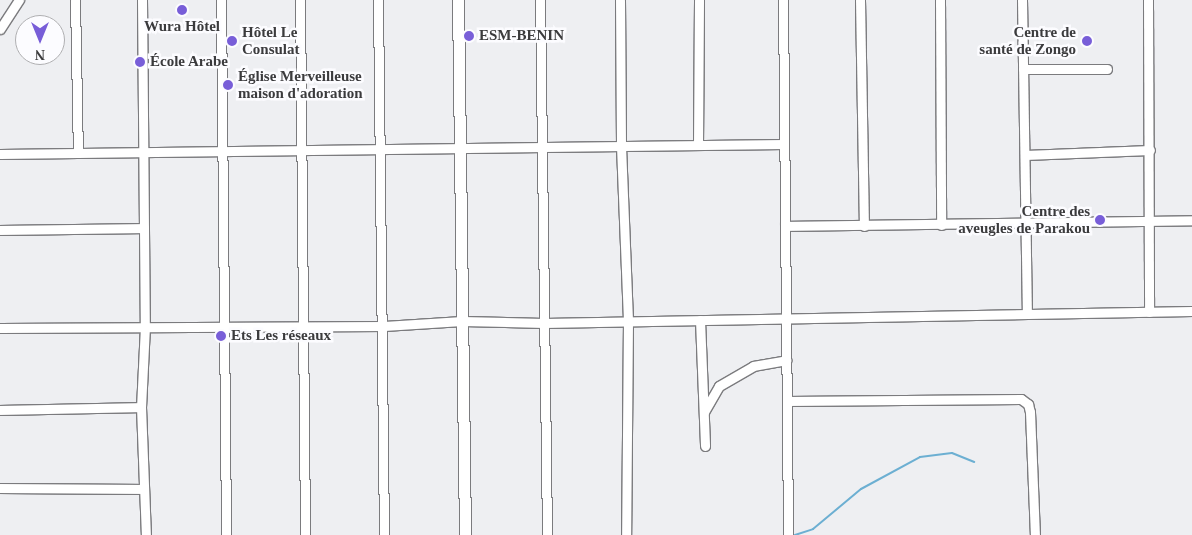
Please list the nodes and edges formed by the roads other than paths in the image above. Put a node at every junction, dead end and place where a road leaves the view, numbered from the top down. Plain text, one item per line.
1 (19, 0) edge
2 (75, 0) edge
3 (142, 0) edge
4 (221, 0) edge
5 (300, 0) edge
6 (378, 0) edge
7 (458, 0) edge
8 (540, 0) edge
9 (620, 0) edge
10 (699, 0) edge
11 (782, 0) edge
12 (860, 0) edge
13 (940, 0) edge
14 (1022, 0) edge
15 (1148, 0) edge
16 (0, 29) edge
17 (1023, 69) junction
18 (1107, 69) dead end
19 (784, 144) junction
20 (698, 145) junction
21 (621, 146) junction
22 (541, 147) junction
23 (460, 148) junction
24 (380, 149) junction
25 (301, 150) junction
26 (1150, 150) junction
27 (222, 151) junction
28 (144, 152) junction
29 (78, 153) junction
30 (0, 154) edge
31 (1024, 155) junction
32 (1192, 220) edge
33 (1149, 222) junction
34 (941, 225) junction
35 (1025, 225) junction
36 (785, 226) junction
37 (864, 226) junction
38 (144, 228) junction
39 (0, 230) edge
40 (1192, 311) edge
41 (1148, 312) junction
42 (1027, 314) junction
43 (786, 319) junction
44 (700, 320) junction
45 (462, 322) junction
46 (628, 322) junction
47 (544, 323) junction
48 (145, 326) junction
49 (224, 326) junction
50 (304, 326) junction
51 (384, 326) junction
52 (0, 328) edge
53 (786, 360) junction
54 (787, 401) junction
55 (141, 407) junction
56 (0, 410) edge
57 (704, 413) junction
58 (705, 446) dead end
59 (0, 488) edge
60 (143, 489) junction
61 (146, 535) edge
62 (226, 535) edge
63 (305, 535) edge
64 (384, 535) edge
65 (465, 535) edge
66 (547, 535) edge
67 (626, 535) edge
68 (788, 535) edge
69 (1035, 535) edge

1 - 16 street
2 - 29 street
3 - 28 street
4 - 27 street
5 - 25 street
6 - 24 street
7 - 23 street
8 - 22 street
9 - 21 street
10 - 20 street
11 - 19 street
12 - 37 street
13 - 34 street
14 - 17 street
15 - 26 street
17 - 18 street
17 - 31 street
19 - 20 street
19 - 36 street
20 - 21 street
21 - 22 street
21 - 46 street
22 - 23 street
22 - 47 street
23 - 24 street
23 - 45 street
24 - 25 street
24 - 51 street
25 - 27 street
25 - 50 street
26 - 31 street
26 - 33 street
27 - 28 street
27 - 49 street
28 - 29 street
28 - 38 street
29 - 30 street
31 - 35 street
32 - 33 street
33 - 35 street
33 - 41 street
34 - 35 street
34 - 37 street
35 - 42 street
36 - 37 street
36 - 43 street
38 - 39 street
38 - 48 street
40 - 41 street
41 - 42 street
42 - 43 street
43 - 44 street
43 - 53 street
44 - 46 street
44 - 57 street
45 - 47 street
45 - 51 street
45 - 65 street
46 - 47 street
46 - 67 street
47 - 66 street
48 - 49 street
48 - 52 street
48 - 55 street
49 - 50 street
49 - 62 street
50 - 51 street
50 - 63 street
51 - 64 street
53 - 54 street
53 - 57 street
54 - 68 street
54 - 69 street
55 - 56 street
55 - 60 street
57 - 58 street
59 - 60 street
60 - 61 street

